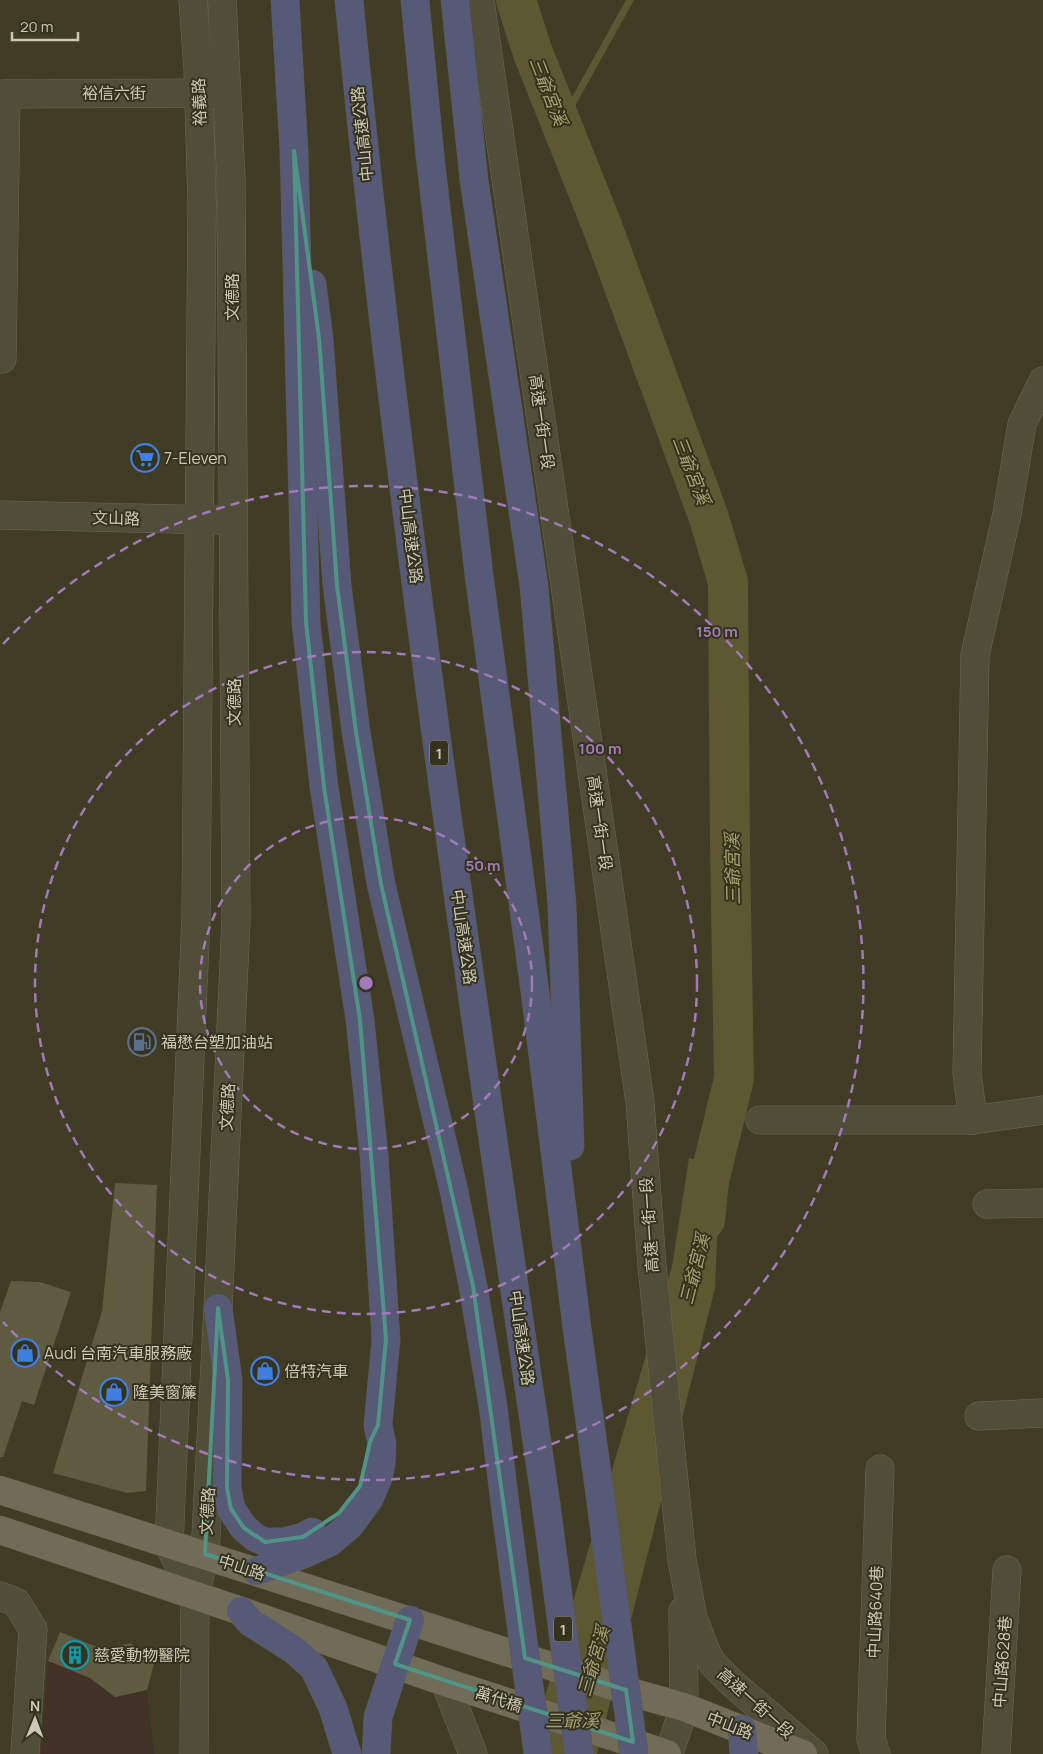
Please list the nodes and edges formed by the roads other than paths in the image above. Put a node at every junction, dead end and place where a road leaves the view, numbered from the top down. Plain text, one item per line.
1 (193, 0) edge
2 (222, 0) edge
3 (285, 0) edge
4 (349, 0) edge
5 (415, 0) edge
6 (455, 0) edge
7 (480, 0) edge
8 (228, 92) junction
9 (198, 93) junction
10 (3, 94) edge
11 (294, 151) junction
12 (231, 178) joint
13 (202, 204) joint
14 (2, 359) dead end
15 (1043, 382) edge
16 (0, 515) edge
17 (200, 519) junction
18 (233, 520) junction
19 (1043, 1110) edge
20 (760, 1120) dead end
21 (973, 1120) junction
22 (1043, 1203) edge
23 (986, 1204) dead end
24 (218, 1308) junction
25 (577, 1328) junction
26 (1043, 1413) edge
27 (979, 1416) dead end
28 (378, 1425) junction
29 (880, 1469) dead end
30 (0, 1490) edge
31 (0, 1530) edge
32 (169, 1545) junction
33 (204, 1554) junction
34 (682, 1560) junction
35 (1007, 1570) dead end
36 (257, 1571) junction
37 (195, 1595) junction
38 (0, 1596) edge
39 (241, 1610) junction
40 (410, 1620) junction
41 (394, 1664) junction
42 (445, 1682) junction
43 (684, 1707) junction
44 (743, 1741) edge
45 (655, 1752) edge
46 (25, 1754) edge
47 (194, 1754) edge
48 (347, 1754) edge
49 (376, 1754) edge
50 (473, 1754) edge
51 (538, 1754) edge
52 (579, 1754) edge
53 (803, 1754) edge
54 (814, 1754) edge
55 (876, 1754) edge
56 (996, 1754) edge

1 - 9 street, 裕義路
2 - 8 street, 裕義路
3 - 11 highway
4 - 52 highway, 中山高速公路 / 1, bridge
5 - 25 highway
6 - 25 highway
7 - 34 street, 高速一街一段
8 - 9 street, 裕信六街
8 - 12 street, 裕義路
9 - 10 street, 裕信六街
9 - 13 street, 裕義路
10 - 14 street
11 - 28 highway
11 - 51 highway, bridge
12 - 18 street, 文德路
13 - 17 street, 文德路
15 - 21 street
16 - 17 street, 文山路
17 - 18 street, 文山路
17 - 32 street, 文德路
18 - 24 street, 文德路
19 - 21 street
20 - 21 street
22 - 23 street
24 - 28 highway
24 - 33 street, 文德路
25 - 45 highway, bridge
26 - 27 street
28 - 36 highway
29 - 55 street, 中山路640巷
30 - 32 main road, 中山路
31 - 37 main road
32 - 33 main road, 中山路
32 - 37 street, 文德路
33 - 36 main road, 中山路
33 - 37 street, 文德路
34 - 43 street, 高速一街一段
34 - 54 street, 高速一街一段
35 - 56 street, 中山路628巷
36 - 40 main road, 中山路
37 - 39 main road
37 - 47 street
38 - 46 street
39 - 41 main road
39 - 48 highway
40 - 41 highway
40 - 43 main road, 中山路, bridge
41 - 42 main road
41 - 49 highway
42 - 45 main road, 萬代橋, bridge
42 - 50 street
43 - 44 main road, 中山路
43 - 45 street, 高速一街一段
44 - 53 main road, 中山路

